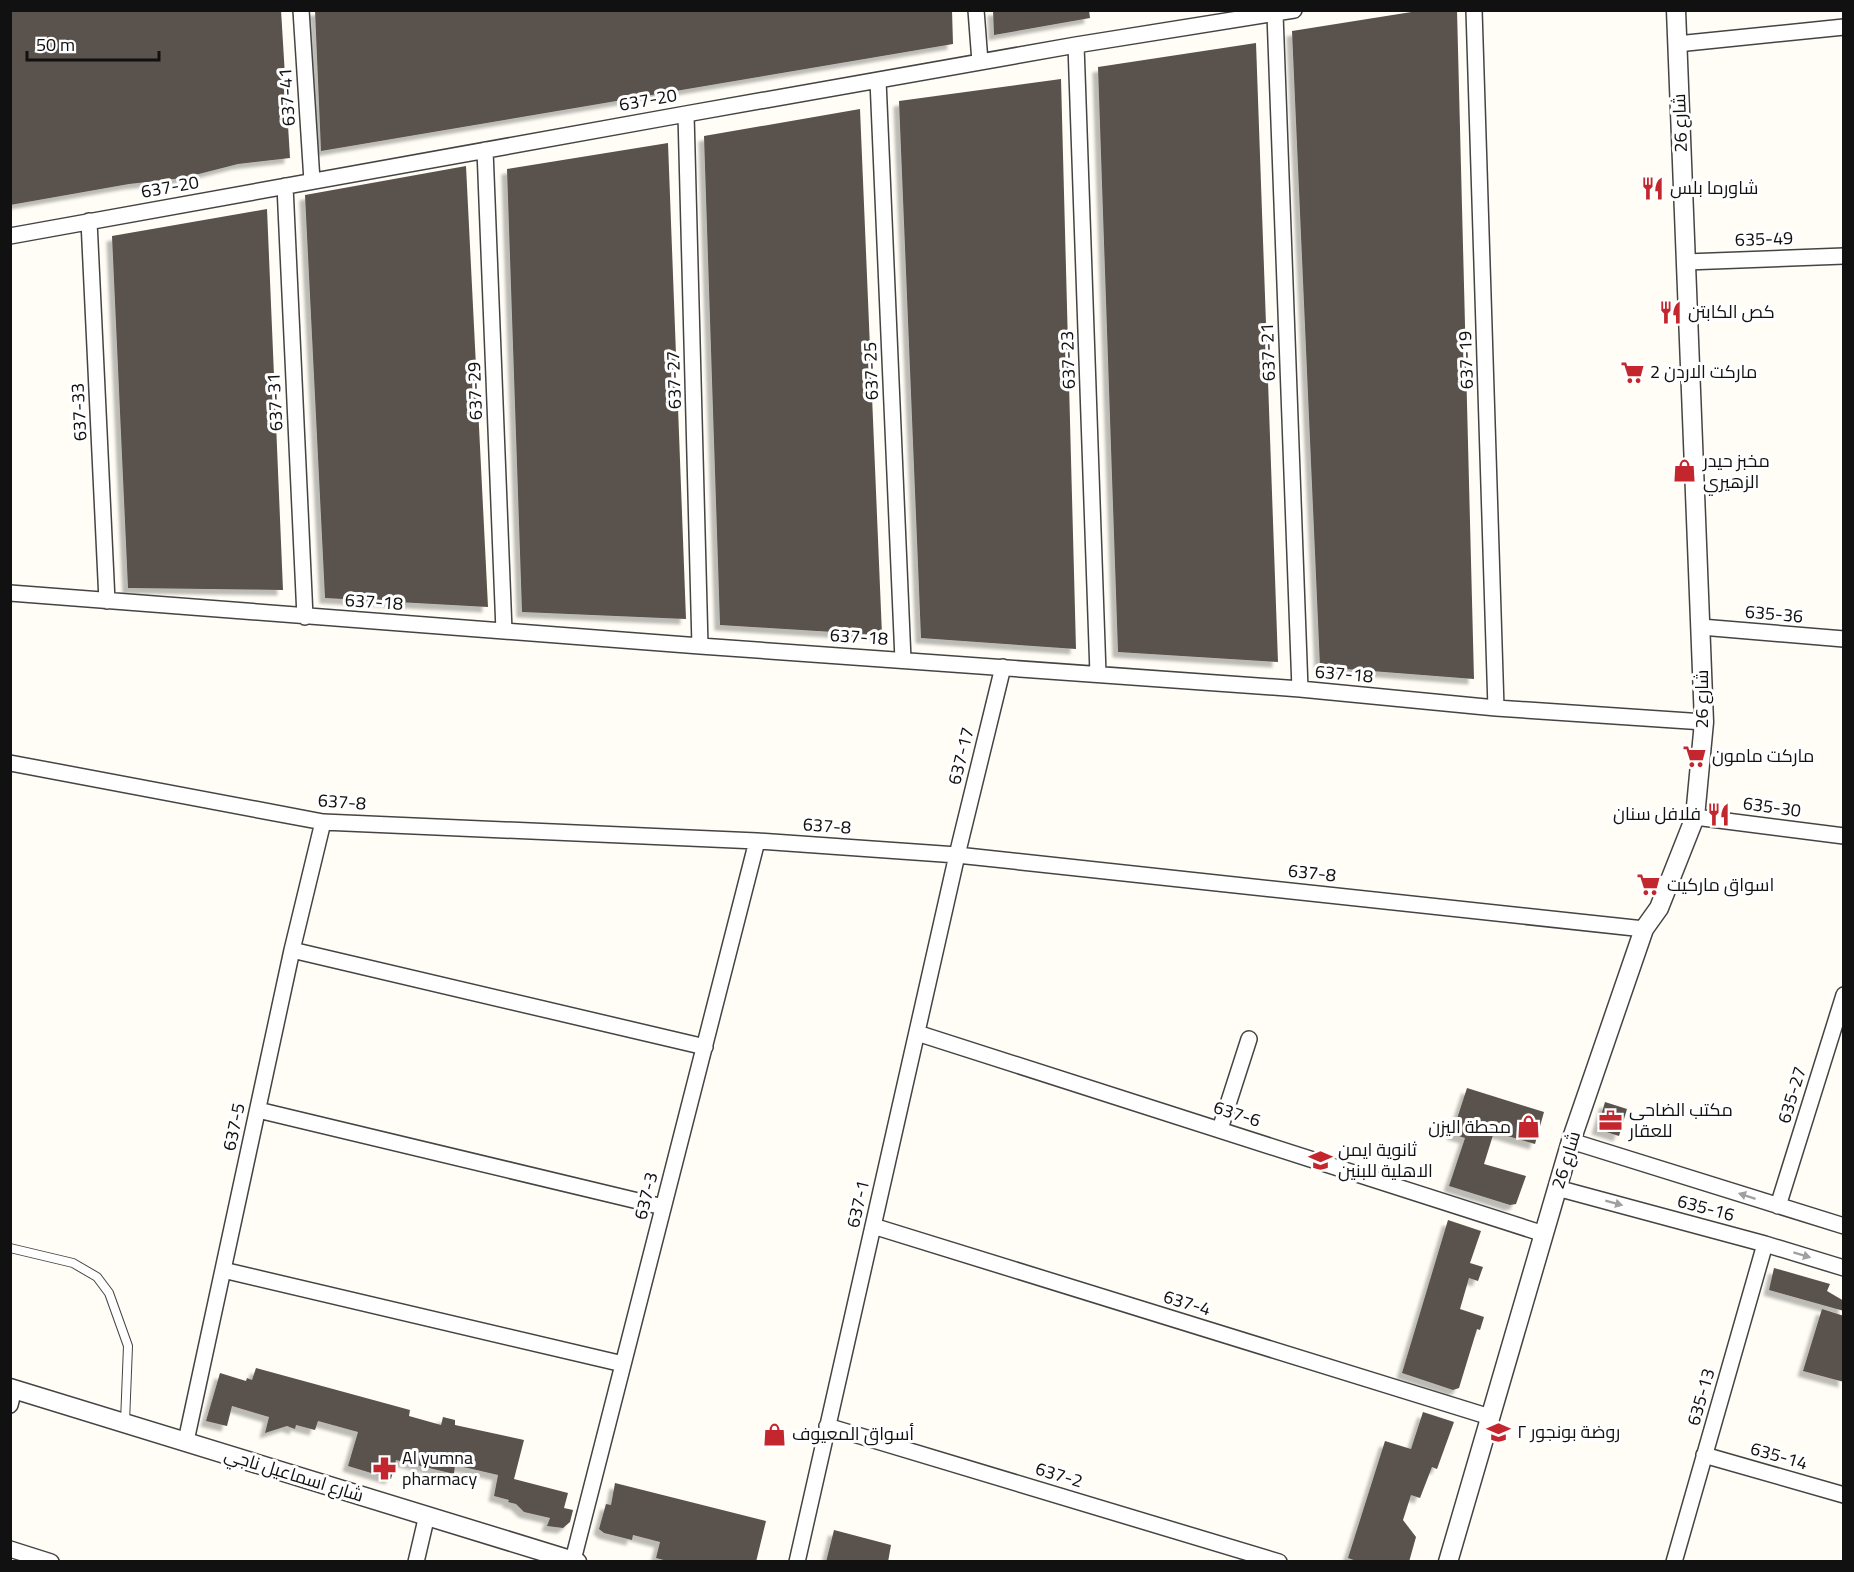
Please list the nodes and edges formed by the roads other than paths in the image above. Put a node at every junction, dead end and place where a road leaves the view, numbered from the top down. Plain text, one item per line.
1 (301, 10) edge
2 (976, 10) edge
3 (1294, 10) edge
4 (1474, 10) edge
5 (1676, 10) edge
6 (1275, 14) junction
7 (1844, 27) edge
8 (1677, 44) junction
9 (1076, 45) junction
10 (980, 62) junction
11 (878, 80) junction
12 (686, 114) junction
13 (485, 150) junction
14 (312, 181) junction
15 (285, 186) junction
16 (89, 221) junction
17 (10, 236) edge
18 (1844, 256) edge
19 (1686, 262) junction
20 (10, 593) edge
21 (107, 601) junction
22 (305, 616) junction
23 (1701, 627) junction
24 (504, 631) junction
25 (1844, 639) edge
26 (700, 646) junction
27 (903, 660) junction
28 (1003, 667) junction
29 (1098, 674) junction
30 (1300, 689) junction
31 (1496, 708) junction
32 (1704, 722) junction
33 (10, 763) edge
34 (1695, 817) junction
35 (323, 822) junction
36 (1844, 836) edge
37 (757, 841) junction
38 (957, 855) junction
39 (1644, 929) junction
40 (292, 950) junction
41 (1843, 995) edge
42 (917, 1033) junction
43 (1249, 1040) dead end
44 (705, 1047) junction
45 (258, 1110) junction
46 (1220, 1129) junction
47 (1571, 1141) junction
48 (1557, 1188) junction
49 (1778, 1206) junction
50 (663, 1207) junction
51 (873, 1226) junction
52 (1844, 1226) edge
53 (1544, 1234) junction
54 (1765, 1244) junction
55 (10, 1248) edge
56 (1844, 1268) edge
57 (223, 1270) junction
58 (623, 1364) junction
59 (12, 1394) edge
60 (1490, 1417) junction
61 (124, 1423) junction
62 (827, 1426) junction
63 (186, 1442) junction
64 (1704, 1455) junction
65 (1844, 1495) edge
66 (427, 1515) junction
67 (10, 1549) edge
68 (575, 1561) edge
69 (51, 1562) edge
70 (416, 1562) edge
71 (797, 1562) edge
72 (1279, 1562) edge
73 (1448, 1562) edge
74 (1674, 1562) edge

1 - 14 street, 637-41
2 - 10 street
3 - 6 street, 637-20
4 - 31 street, 637-19
5 - 8 street, شارع 26
6 - 9 street, 637-20
6 - 30 street, 637-21
7 - 8 street
8 - 19 street, شارع 26
9 - 10 street, 637-20
9 - 29 street, 637-23
10 - 11 street, 637-20
11 - 12 street, 637-20
11 - 27 street, 637-25
12 - 13 street, 637-20
12 - 26 street, 637-27
13 - 14 street, 637-20
13 - 24 street, 637-29
14 - 15 street, 637-20
15 - 16 street, 637-20
15 - 22 street, 637-31
16 - 17 street, 637-20
16 - 21 street, 637-33
18 - 19 street, 635-49
19 - 23 street, شارع 26
20 - 21 street, 637-18
21 - 22 street, 637-18
22 - 24 street, 637-18
23 - 25 street, 635-36
23 - 32 street, شارع 26
24 - 26 street, 637-18
26 - 27 street, 637-18
27 - 28 street, 637-18
28 - 29 street, 637-18
28 - 38 street, 637-17
29 - 30 street, 637-18
30 - 31 street, 637-18
31 - 32 street, 637-18
32 - 34 street, شارع 26
33 - 35 street, 637-8
34 - 36 street, 635-30
34 - 39 street, شارع 26
35 - 37 street, 637-8
35 - 40 street, 637-5
37 - 38 street, 637-8
37 - 44 street, 637-3
38 - 39 street, 637-8
38 - 42 street, 637-1
39 - 47 street, شارع 26
40 - 44 street
40 - 45 street, 637-5
41 - 49 street, 635-27
42 - 46 street, 637-6
42 - 51 street, 637-1
43 - 46 street
44 - 50 street, 637-3
45 - 50 street
45 - 57 street, 637-5
46 - 53 street, 637-6
47 - 48 street, شارع 26
49 -> 47 street, 635-16
48 - 53 street, شارع 26
48 -> 54 street, 635-16
49 - 52 street, 635-16
50 - 58 street, 637-3
51 - 60 street, 637-4
51 - 62 street, 637-1
53 - 60 street, شارع 26
54 -> 56 street, 635-16
54 - 64 street, 635-13
55 - 61 lane
57 - 58 street
57 - 63 street, 637-5
58 - 68 street, 637-3
59 - 61 street, شارع اسماعيل ناجي
60 - 73 street, شارع 26
61 - 63 street, شارع اسماعيل ناجي
62 - 71 street, 637-1
62 - 72 street, 637-2
63 - 66 street, شارع اسماعيل ناجي
64 - 65 street, 635-14
64 - 74 street, 635-13
66 - 68 street, شارع اسماعيل ناجي
66 - 70 street
67 - 69 street

